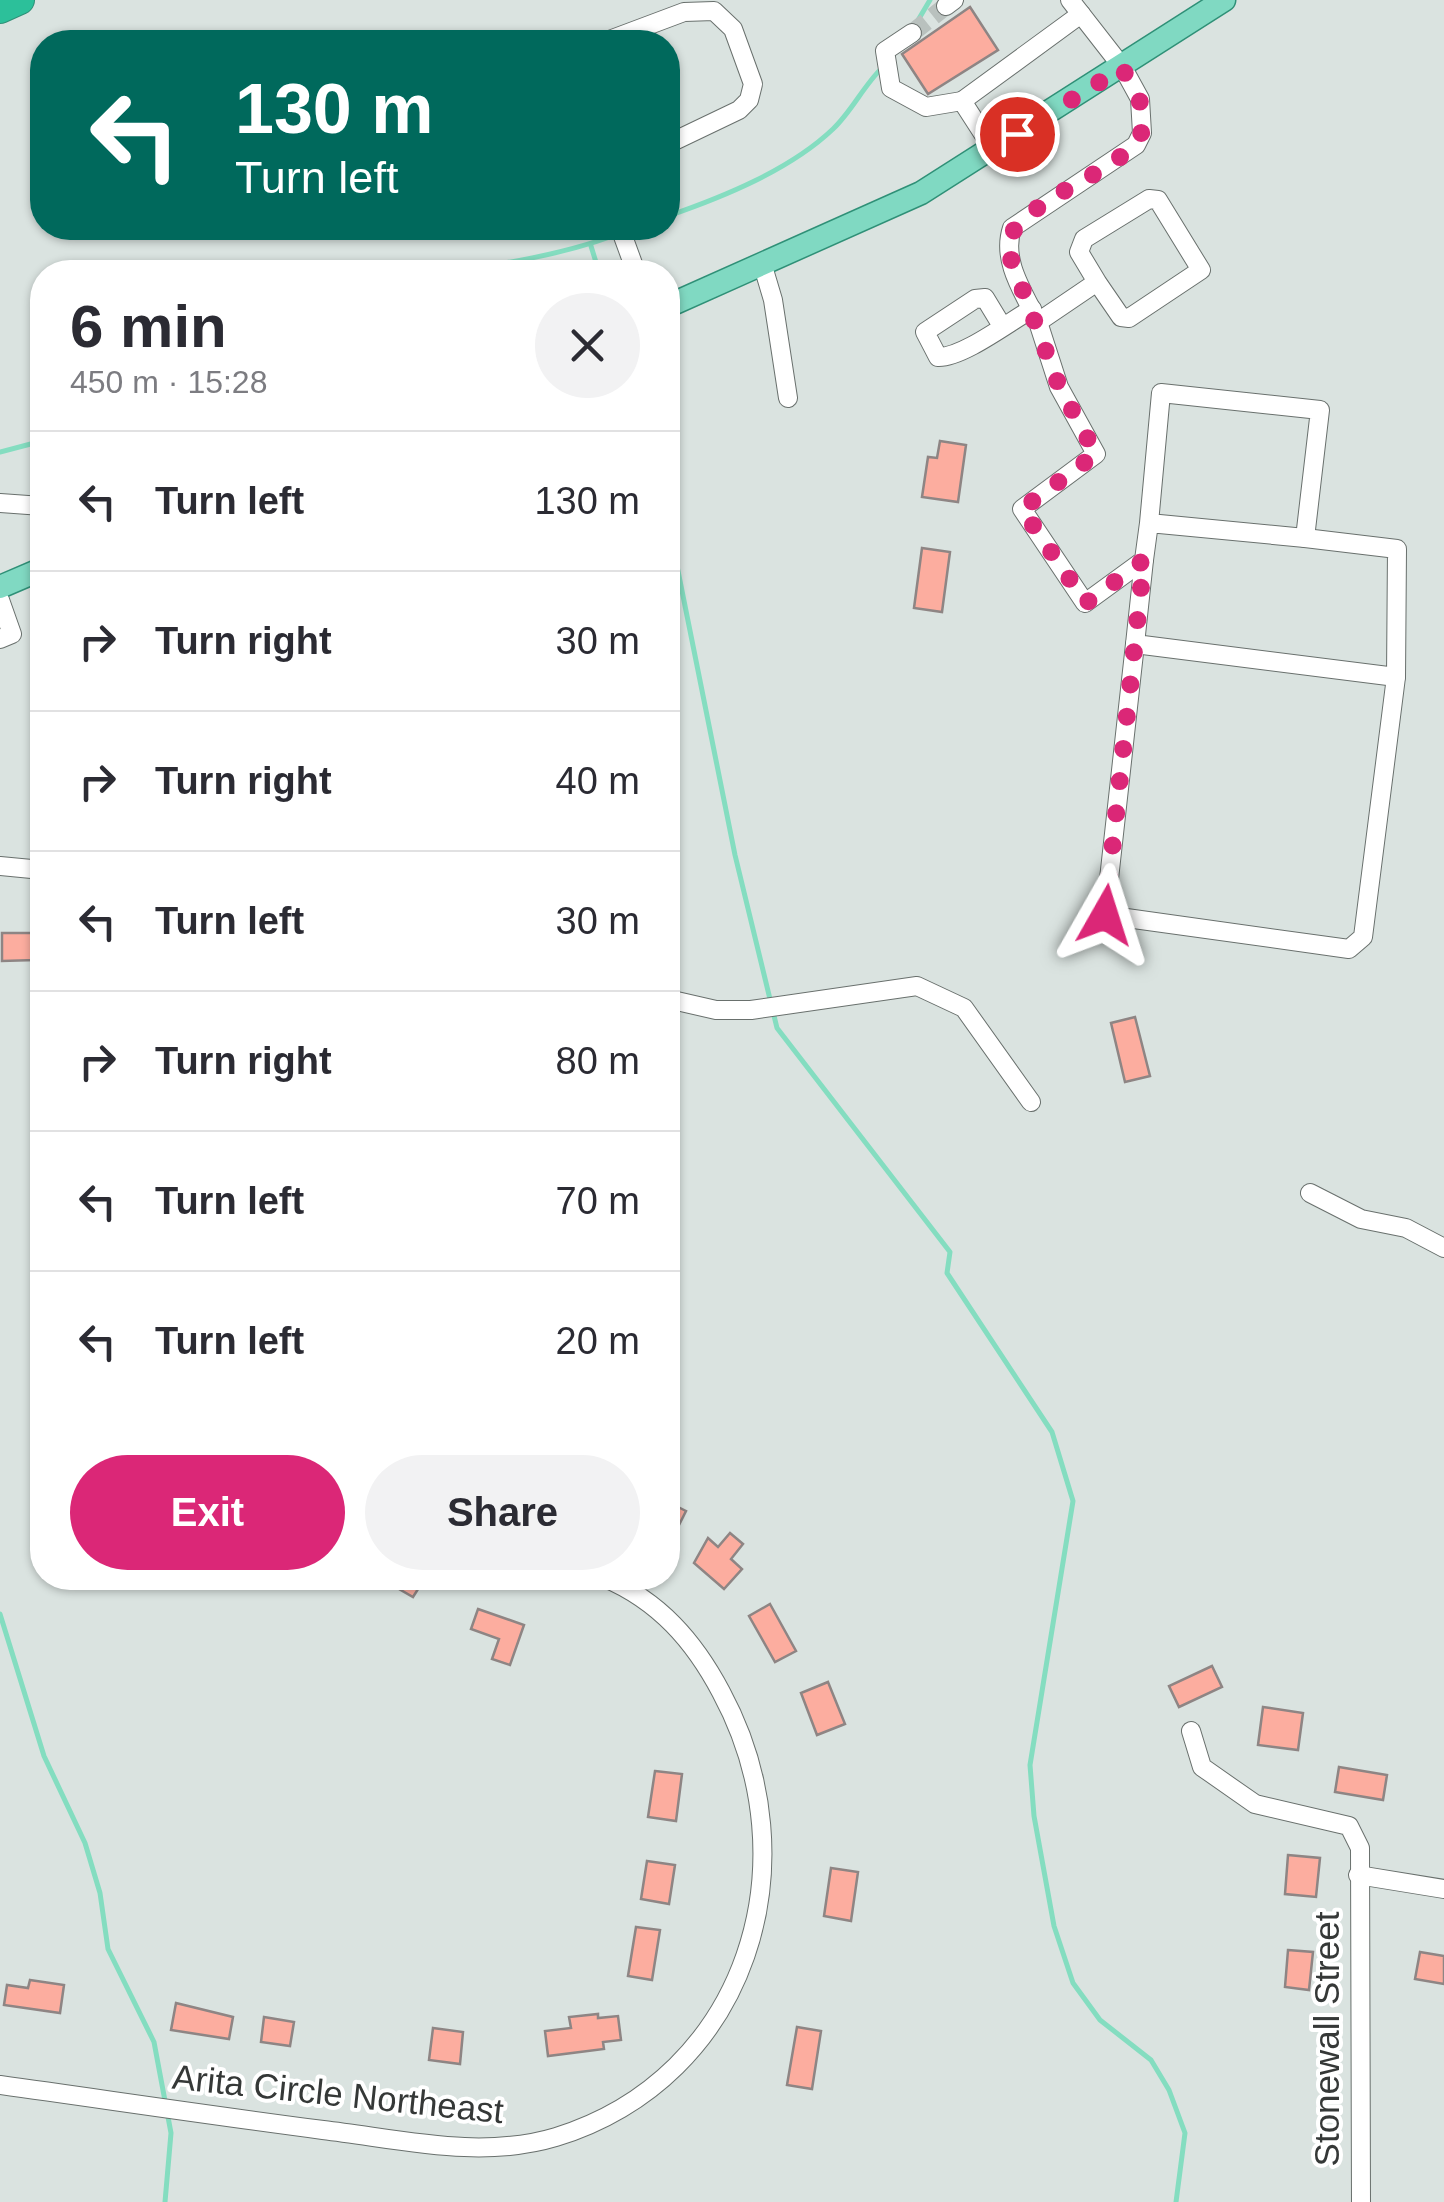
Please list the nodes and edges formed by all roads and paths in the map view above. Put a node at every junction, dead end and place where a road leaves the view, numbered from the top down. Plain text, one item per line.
1 (20, 0) edge
2 (1224, 0) edge
3 (1075, 7) edge
4 (0, 8) edge
5 (636, 30) edge
6 (912, 33) tunnel mouth
7 (1122, 68) junction
8 (962, 101) junction
9 (680, 138) edge
10 (993, 148) junction
11 (762, 264) junction
12 (1097, 282) junction
13 (680, 301) edge
14 (1035, 315) junction
15 (1002, 326) dead end
16 (788, 398) dead end
17 (0, 503) edge
18 (30, 505) edge
19 (1149, 522) junction
20 (1305, 538) junction
21 (1144, 560) junction
22 (30, 573) edge
23 (0, 586) edge
24 (0, 600) edge
25 (0, 639) edge
26 (1134, 644) junction
27 (1396, 676) junction
28 (0, 866) edge
29 (30, 869) edge
30 (680, 1002) edge
31 (1030, 1102) dead end
32 (1310, 1193) dead end
33 (1444, 1248) edge
34 (627, 1590) edge
35 (1190, 1731) dead end
36 (1358, 1875) junction
37 (1444, 1889) edge
38 (0, 2085) edge
39 (1361, 2202) edge

1 - 4 highway
2 - 7 main road
3 - 7 street
3 - 8 street
5 - 9 street
6 - 8 street
7 - 10 main road
7 - 14 street
8 - 10 street
10 - 11 main road
11 - 13 main road
11 - 16 street
12 - 12 street
12 - 14 street
14 - 15 street
14 - 21 street
17 - 18 street
19 - 20 street
19 - 20 street
19 - 21 street
20 - 27 street
21 - 26 street
22 - 23 main road
24 - 25 street
26 - 27 street
26 - 27 street
28 - 29 street
30 - 31 street
32 - 33 street
34 - 38 street, Arita Circle Northeast
35 - 36 street, Stonewall Street
36 - 37 street
36 - 39 street, Stonewall Street

